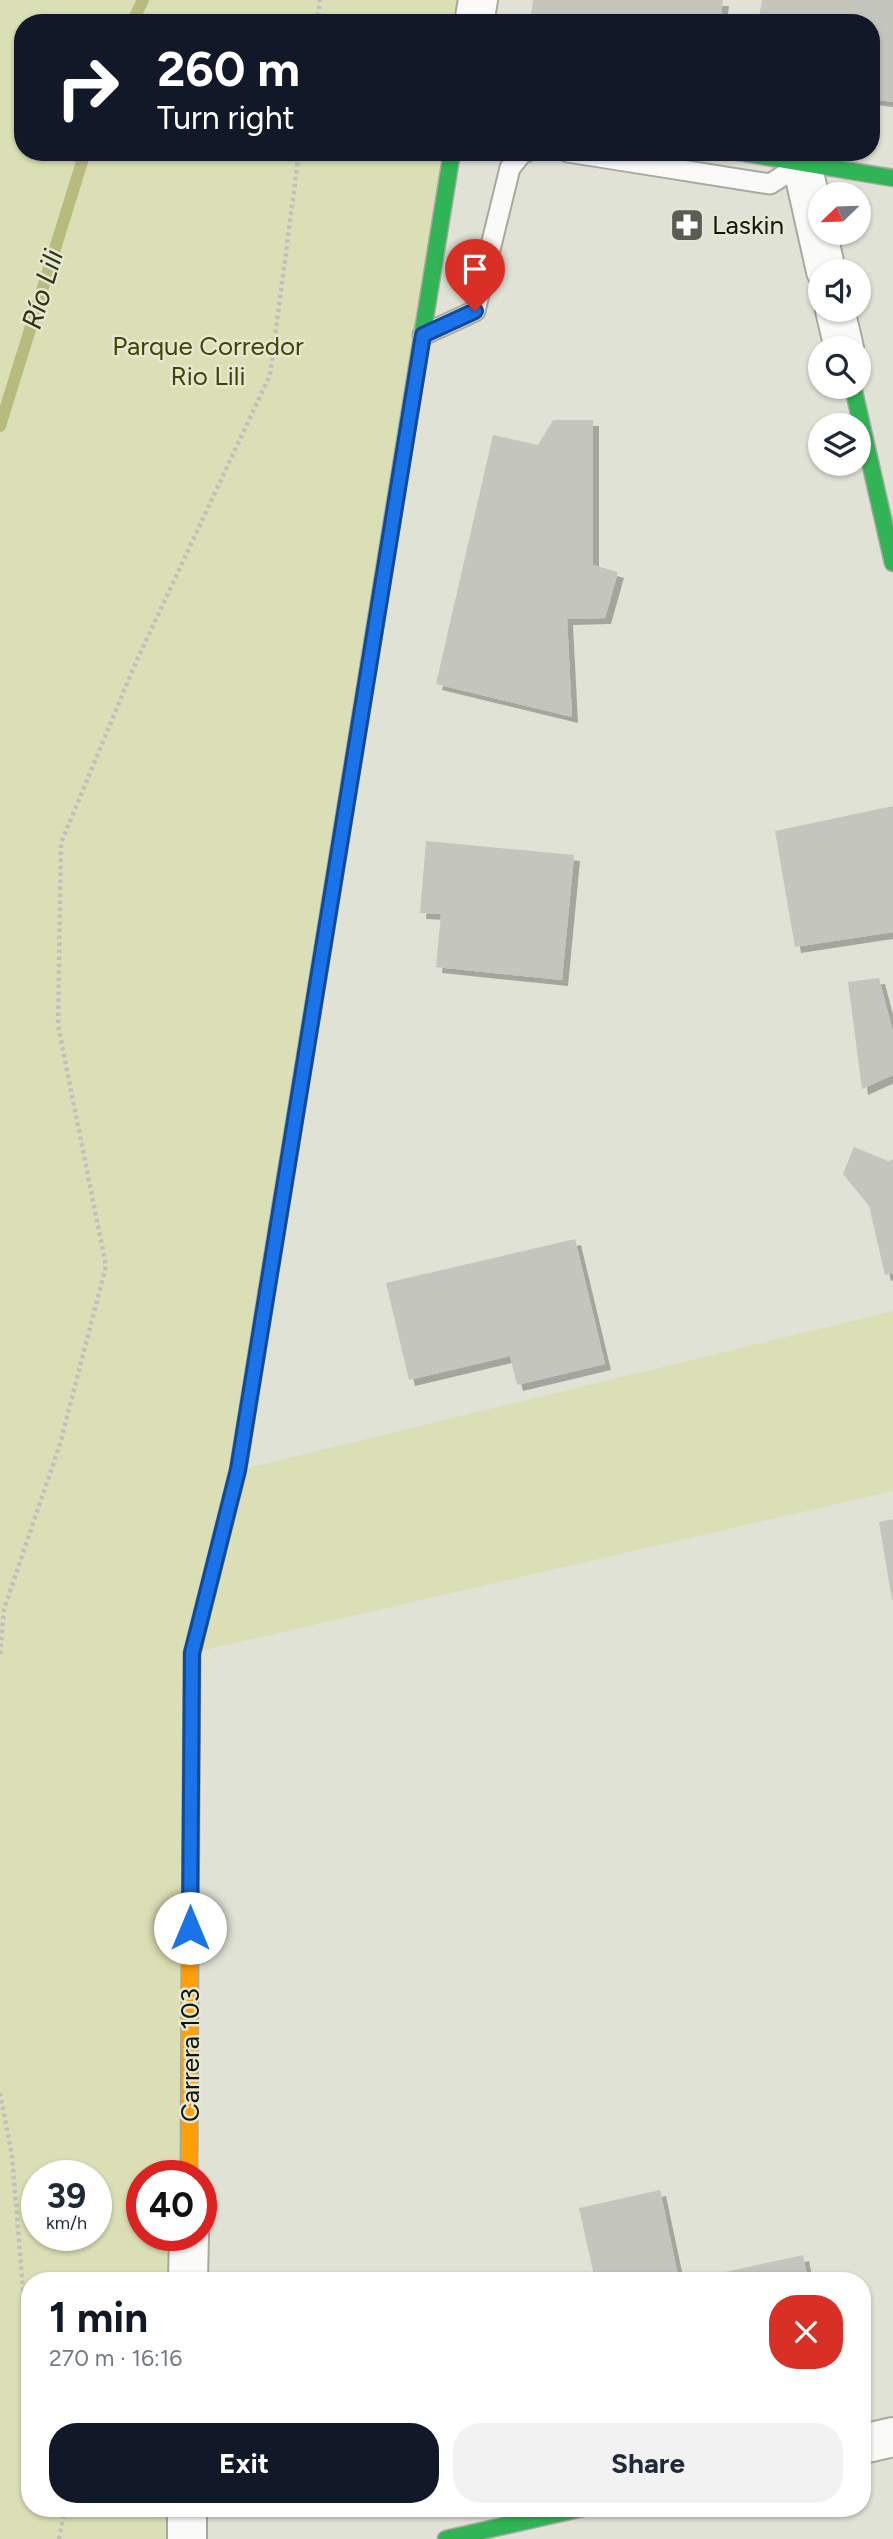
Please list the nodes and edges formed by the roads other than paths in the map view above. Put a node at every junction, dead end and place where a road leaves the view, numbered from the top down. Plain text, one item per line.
1 (451, 161) edge
2 (515, 161) edge
3 (625, 161) edge
4 (786, 161) edge
5 (802, 164) junction
6 (893, 178) edge
7 (823, 259) edge
8 (423, 335) junction
9 (856, 399) edge
10 (893, 563) edge
11 (189, 2160) edge
12 (189, 2251) edge
13 (188, 2272) edge
14 (893, 2437) edge
15 (871, 2442) edge
16 (187, 2517) edge
17 (543, 2517) edge
18 (187, 2539) edge
19 (446, 2539) edge

1 - 8 street, Carrera 103
2 - 8 lane
3 - 5 lane
4 - 5 street
5 - 6 street
5 - 7 street
8 - 11 street, Carrera 103
9 - 10 street
12 - 13 street
14 - 15 street
16 - 18 street
17 - 19 street

